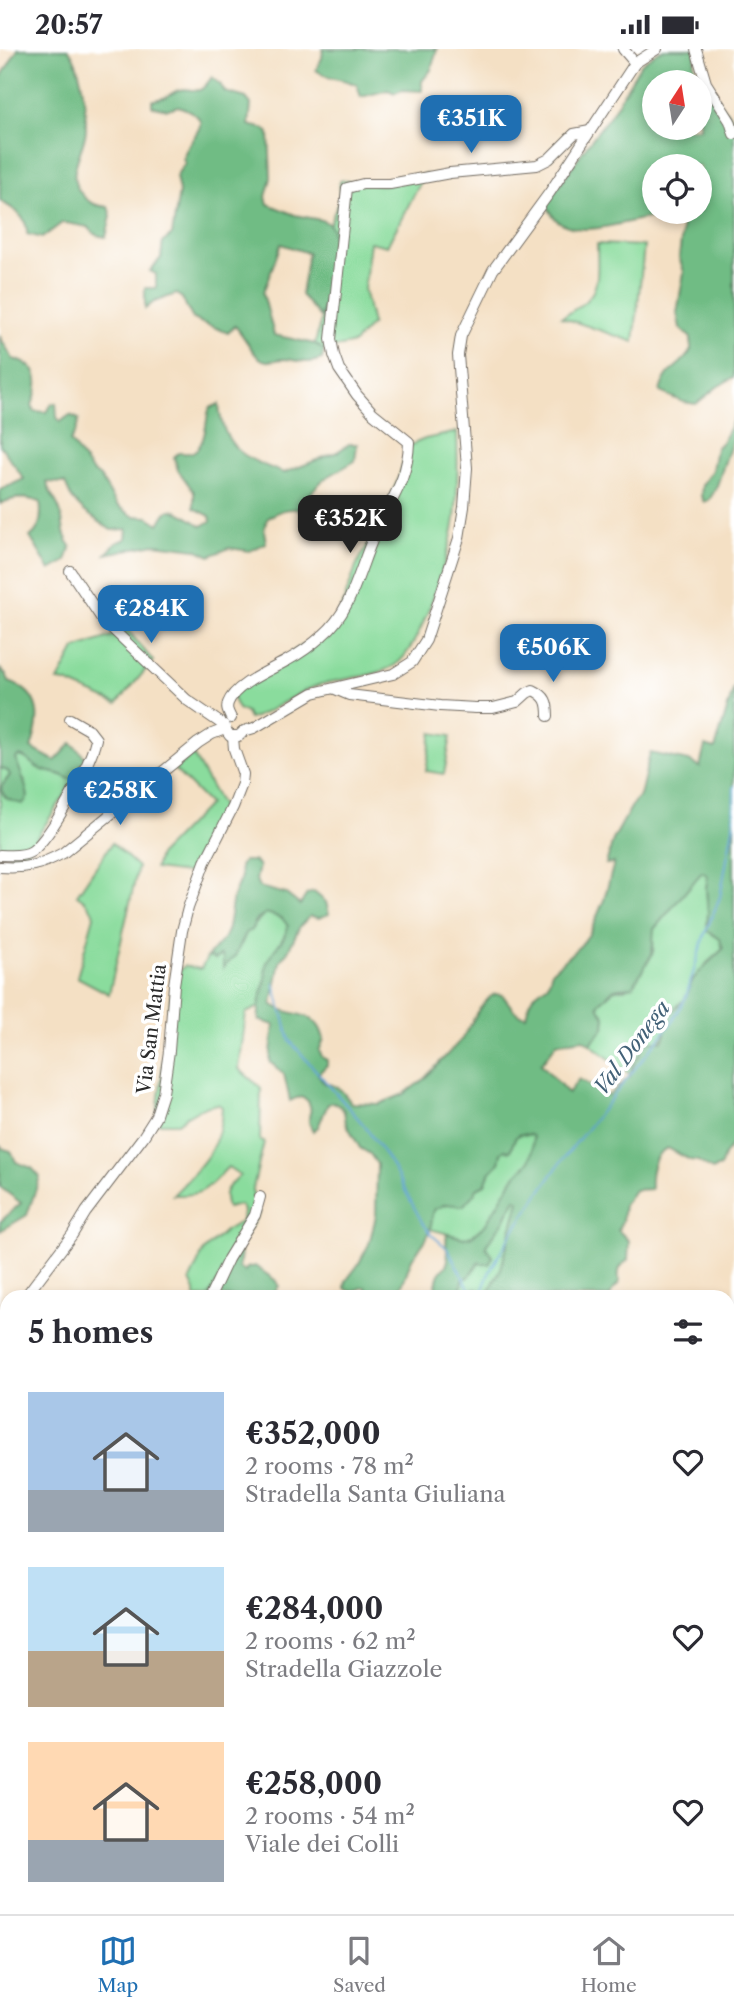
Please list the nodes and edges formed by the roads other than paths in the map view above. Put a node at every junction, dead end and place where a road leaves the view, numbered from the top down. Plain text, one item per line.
1 (623, 49) edge
2 (657, 49) edge
3 (696, 49) edge
4 (635, 63) junction
5 (590, 131) junction
6 (734, 134) edge
7 (70, 571) dead end
8 (334, 688) junction
9 (548, 716) dead end
10 (70, 719) dead end
11 (228, 727) junction
12 (244, 731) junction
13 (0, 855) edge
14 (0, 867) edge
15 (260, 1197) dead end
16 (30, 1290) edge
17 (213, 1290) edge

1 - 4 street
2 - 4 street
3 - 6 street
4 - 5 street
5 - 8 street
5 - 11 street
7 - 11 street
8 - 9 street
8 - 12 street
10 - 13 street
11 - 12 street
11 - 12 street
11 - 14 street
11 - 16 street, Via San Mattia
15 - 17 street

